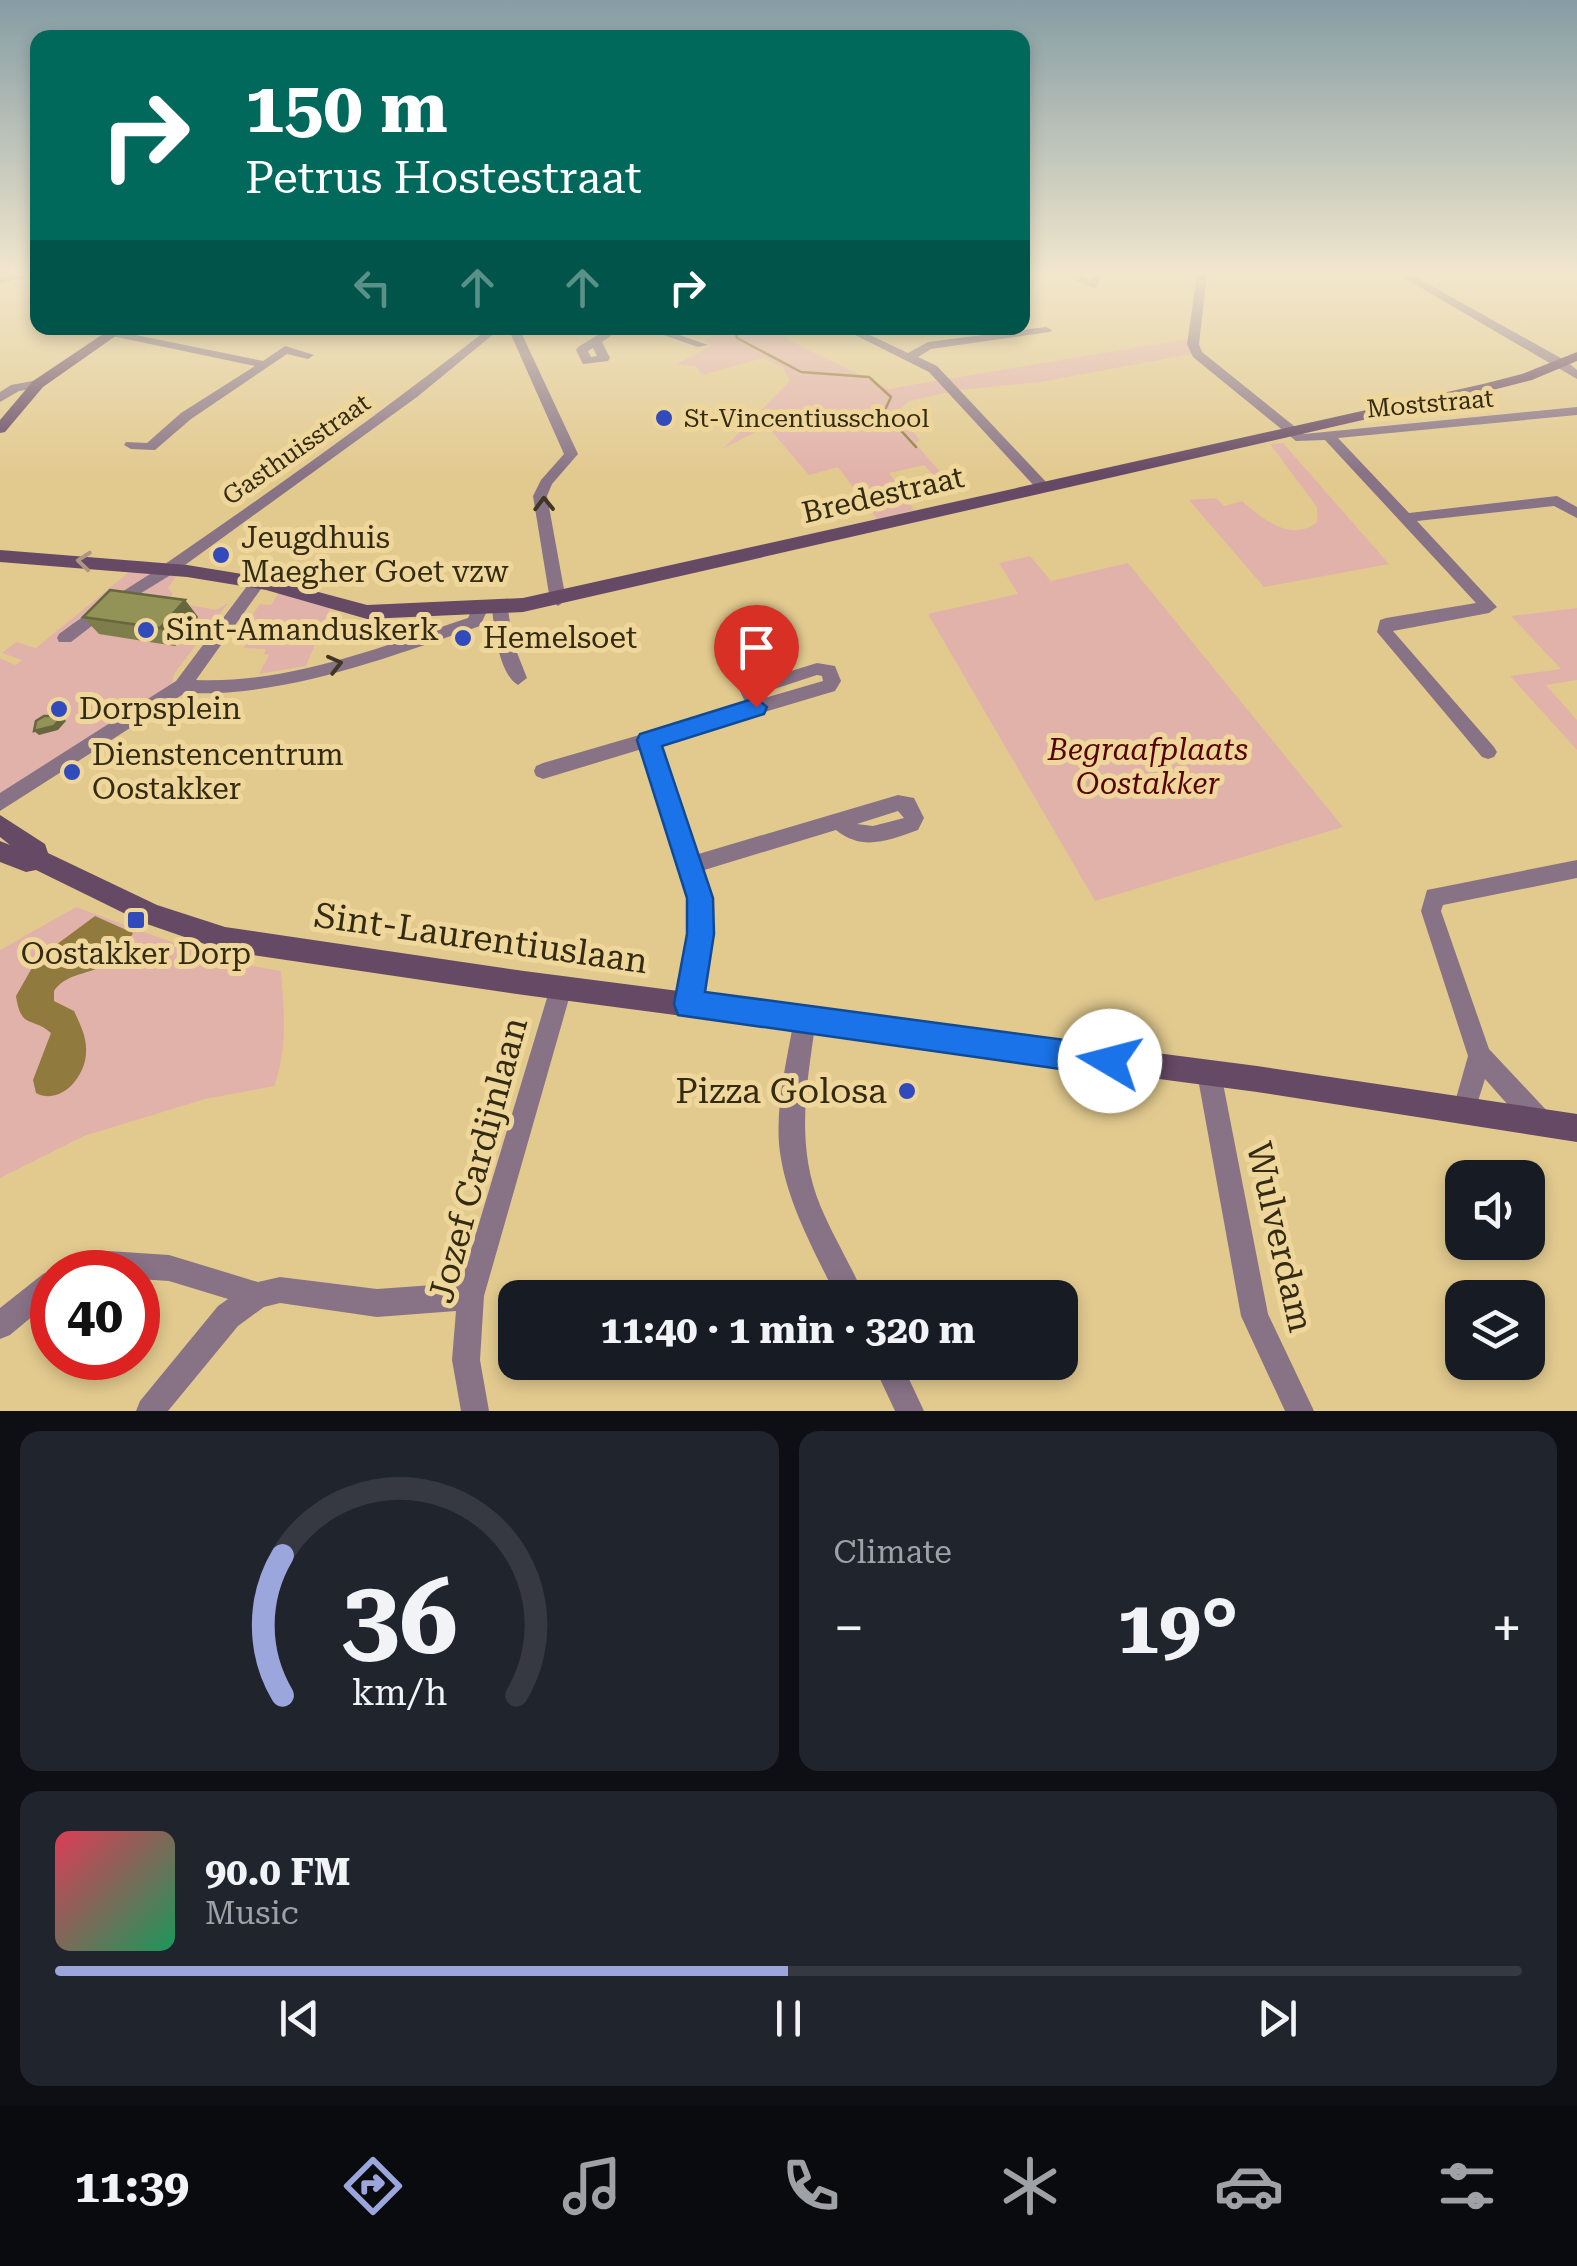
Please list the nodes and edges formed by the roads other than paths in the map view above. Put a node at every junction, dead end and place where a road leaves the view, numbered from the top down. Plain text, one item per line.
1 (100, 341) edge
2 (144, 341) edge
3 (482, 341) edge
4 (519, 341) edge
5 (689, 341) edge
6 (876, 341) edge
7 (957, 341) edge
8 (1194, 341) edge
9 (1520, 341) edge
10 (702, 345) dead end
11 (308, 354) dead end
12 (911, 356) junction
13 (1577, 356) edge
14 (1561, 364) junction
15 (265, 365) junction
16 (1577, 375) edge
17 (38, 384) junction
18 (0, 398) edge
19 (1577, 412) edge
20 (0, 428) edge
21 (1289, 430) junction
22 (1329, 436) junction
23 (131, 445) dead end
24 (1042, 486) junction
25 (1577, 513) edge
26 (1407, 518) junction
27 (0, 556) edge
28 (168, 570) junction
29 (258, 582) junction
30 (558, 600) junction
31 (490, 609) junction
32 (66, 638) dead end
33 (518, 678) dead end
34 (182, 686) junction
35 (756, 707) dead end
36 (648, 740) junction
37 (1488, 752) dead end
38 (543, 771) dead end
39 (0, 804) edge
40 (840, 821) dead end
41 (0, 825) edge
42 (0, 851) edge
43 (37, 858) junction
44 (690, 865) junction
45 (1577, 870) edge
46 (562, 988) junction
47 (688, 1004) junction
48 (805, 1019) junction
49 (1480, 1056) junction
50 (1210, 1073) junction
51 (1464, 1109) junction
52 (1540, 1122) junction
53 (1577, 1128) edge
54 (160, 1267) edge
55 (843, 1280) edge
56 (258, 1295) junction
57 (471, 1296) junction
58 (30, 1301) edge
59 (0, 1326) edge
60 (895, 1380) edge
61 (150, 1411) edge
62 (475, 1411) edge
63 (910, 1411) edge
64 (1300, 1411) edge

1 - 17 street
2 - 15 street
3 - 28 street, Gasthuisstraat
30 -> 4 street
5 - 10 street
6 - 12 street
7 - 12 street
8 - 21 street
9 - 14 street
11 - 15 street
12 - 24 street
13 - 14 street, Bredestraat
14 - 16 street
14 - 21 street, Bredestraat
15 - 23 street
17 - 18 street
17 - 20 street
19 - 22 street, Moststraat
21 - 22 street, Moststraat
21 - 24 street, Bredestraat
22 - 26 street
24 - 30 street, Bredestraat
25 - 26 street
26 - 37 street
28 -> 27 street
28 - 29 street
28 - 32 street, Gasthuisstraat
29 - 31 street
29 - 34 street
30 - 31 street, Bredestraat
31 - 33 street
34 -> 31 street, Bredestraat
34 - 39 street
35 - 36 street
36 - 38 street
36 - 44 street
40 - 44 street
41 - 43 street, Sint-Laurentiuslaan
42 - 43 street, Sint-Laurentiuslaan
43 - 46 street, Sint-Laurentiuslaan
44 - 47 street
45 - 49 street
46 - 47 street, Sint-Laurentiuslaan
46 - 57 street, Jozef Cardijnlaan
47 - 48 street, Sint-Laurentiuslaan
48 - 50 street, Sint-Laurentiuslaan
48 - 55 street
49 - 51 street
49 - 52 street
50 - 51 street, Sint-Laurentiuslaan
50 - 64 street, Wulverdam
51 - 52 street, Sint-Laurentiuslaan
52 - 53 street, Sint-Laurentiuslaan
54 - 56 street
56 - 57 street
56 - 61 street
57 - 62 street, Jozef Cardijnlaan
58 - 59 street
60 - 63 street

